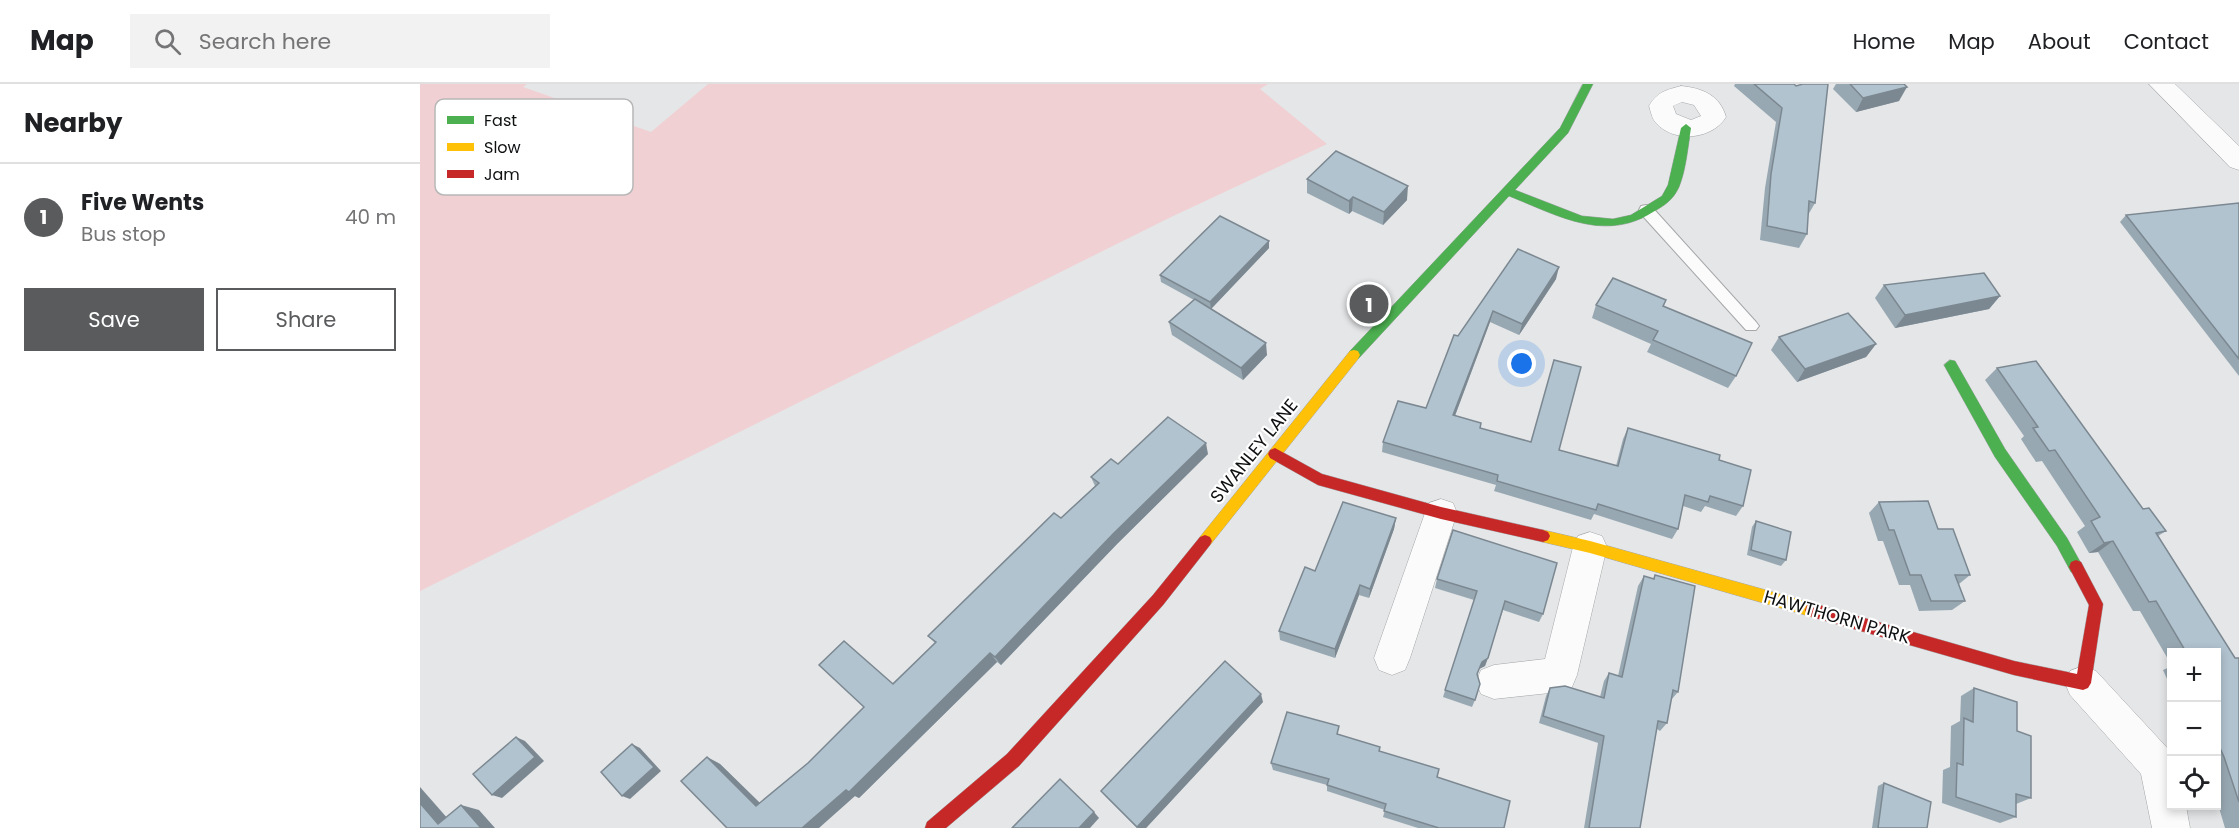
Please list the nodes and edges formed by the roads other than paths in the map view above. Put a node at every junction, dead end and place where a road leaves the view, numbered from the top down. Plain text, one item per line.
1 (1588, 84) edge
2 (2161, 84) edge
3 (1686, 128) dead end
4 (2239, 161) edge
5 (1509, 192) junction
6 (1646, 210) junction
7 (1751, 326) dead end
8 (1950, 365) dead end
9 (1275, 454) junction
10 (1441, 513) junction
11 (1590, 547) junction
12 (1392, 658) dead end
13 (1494, 682) dead end
14 (2083, 683) junction
15 (933, 828) edge
16 (2171, 828) edge

1 - 5 street, SWANLEY LANE
2 - 4 street
3 - 6 street
5 - 6 street
5 - 9 street, SWANLEY LANE
6 - 7 lane
8 - 14 street
9 - 10 street, HAWTHORN PARK
9 - 15 street, SWANLEY LANE
10 - 11 street, HAWTHORN PARK
10 - 12 street
11 - 13 street
11 - 14 street, HAWTHORN PARK
14 - 16 street

